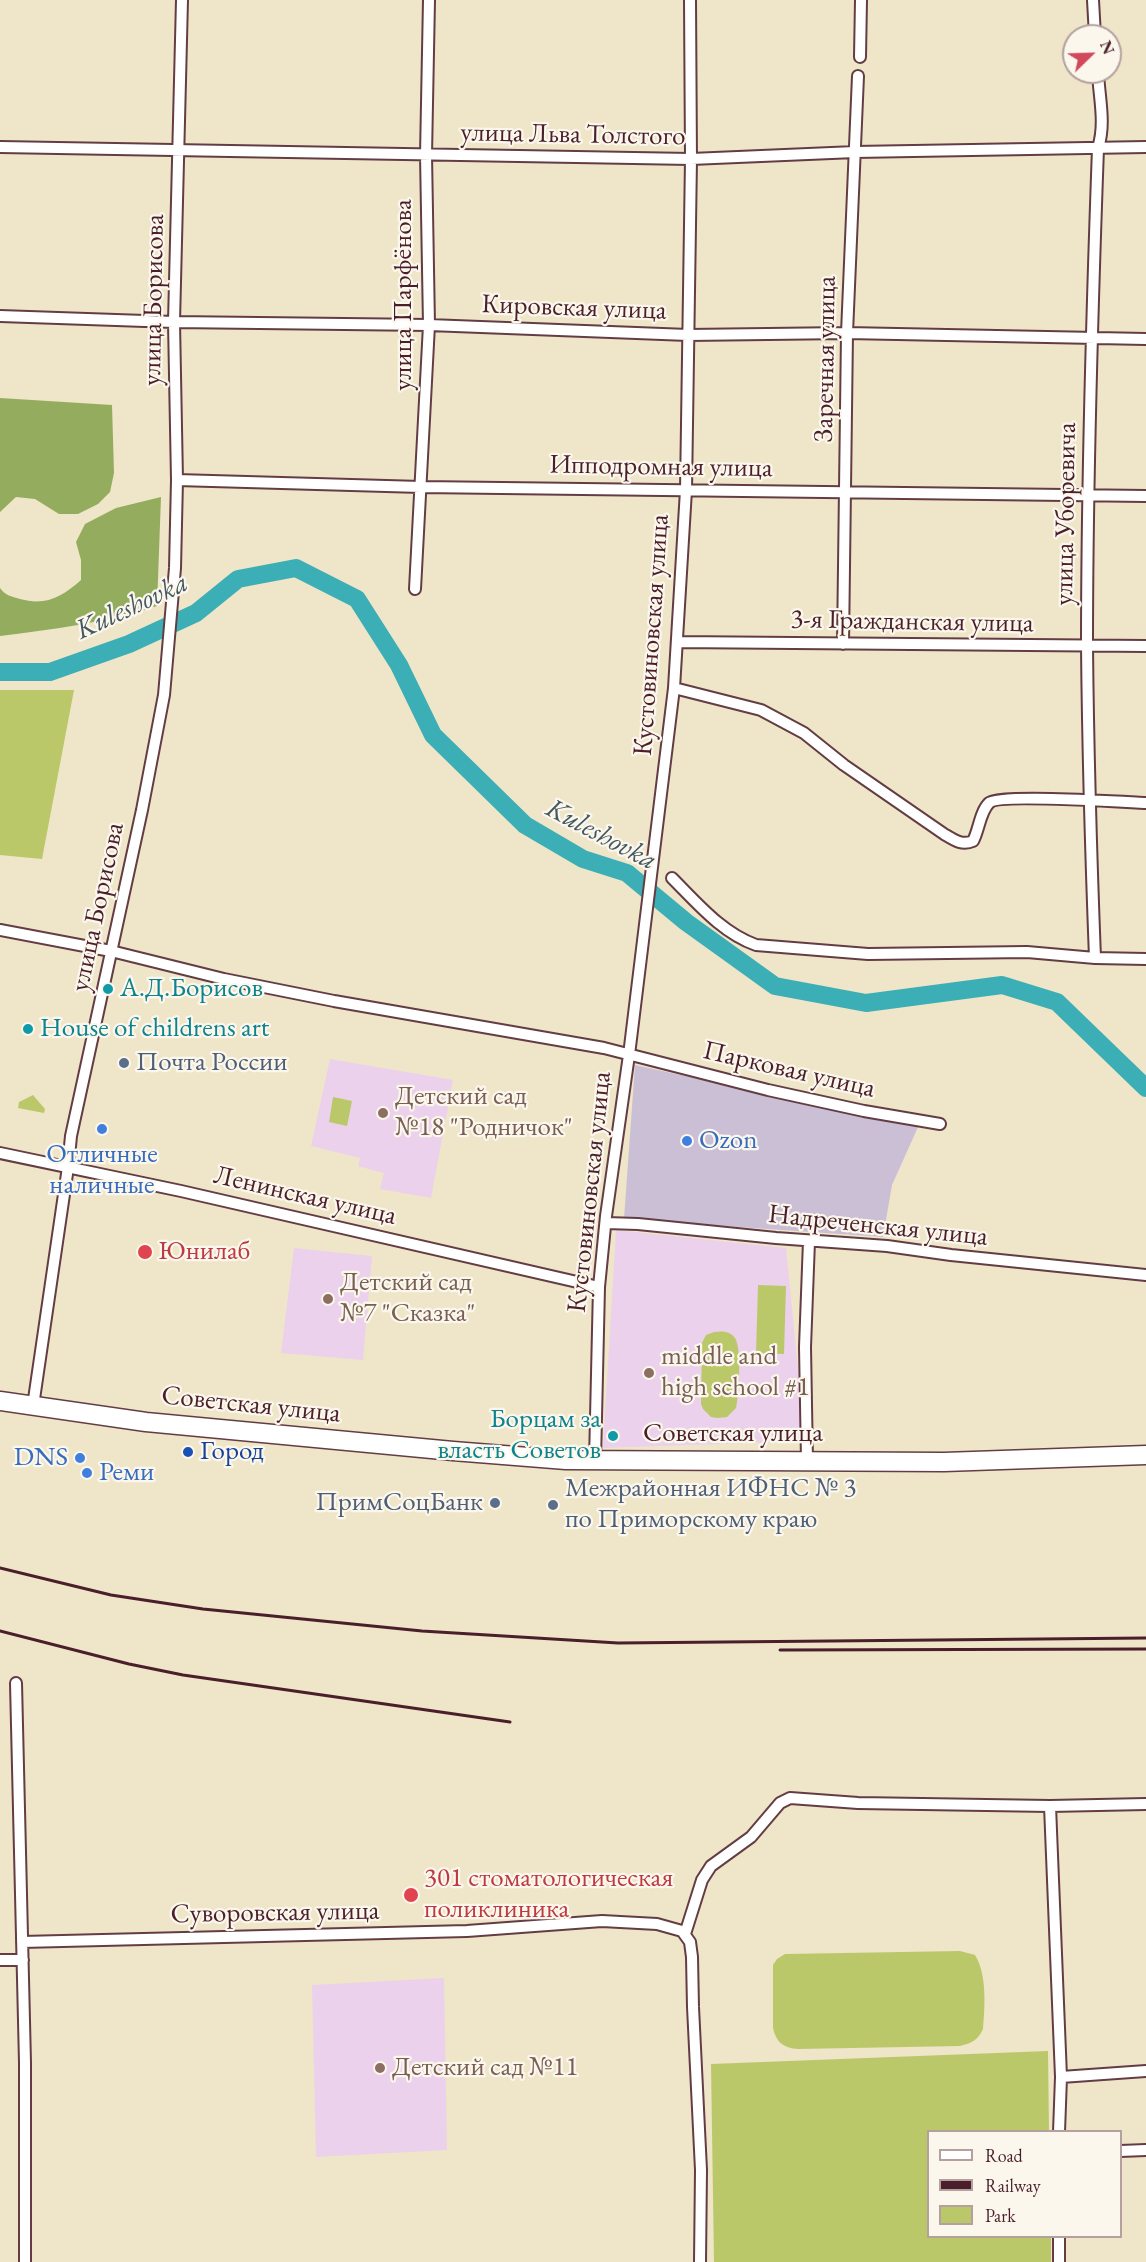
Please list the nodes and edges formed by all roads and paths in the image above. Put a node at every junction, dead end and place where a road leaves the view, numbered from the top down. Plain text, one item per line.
1 (182, 0) edge
2 (429, 0) edge
3 (690, 0) edge
4 (861, 0) edge
5 (1093, 0) edge
6 (1094, 24) edge
7 (860, 57) dead end
8 (858, 76) dead end
9 (1099, 84) edge
10 (0, 147) edge
11 (1146, 147) edge
12 (1098, 148) junction
13 (180, 151) junction
14 (855, 152) junction
15 (426, 155) junction
16 (691, 159) junction
17 (0, 316) edge
18 (174, 322) junction
19 (429, 325) junction
20 (848, 333) junction
21 (688, 335) junction
22 (1091, 338) junction
23 (1146, 339) edge
24 (177, 480) junction
25 (421, 487) junction
26 (686, 490) junction
27 (846, 491) junction
28 (1089, 495) junction
29 (1146, 496) edge
30 (415, 589) dead end
31 (677, 642) junction
32 (843, 644) junction
33 (1087, 646) junction
34 (1146, 646) edge
35 (674, 688) junction
36 (1089, 801) junction
37 (1146, 803) edge
38 (672, 878) dead end
39 (0, 930) edge
40 (111, 951) junction
41 (1095, 958) junction
42 (1146, 959) edge
43 (629, 1055) junction
44 (940, 1124) dead end
45 (0, 1153) edge
46 (68, 1167) junction
47 (606, 1222) junction
48 (809, 1241) junction
49 (1146, 1275) edge
50 (599, 1287) junction
51 (0, 1401) edge
52 (33, 1406) junction
53 (1146, 1455) edge
54 (595, 1461) junction
55 (807, 1461) junction
56 (16, 1683) dead end
57 (1146, 1804) edge
58 (1050, 1806) junction
59 (685, 1934) junction
60 (22, 1942) junction
61 (0, 1960) edge
62 (22, 1960) junction
63 (1146, 2071) edge
64 (1061, 2077) junction
65 (1059, 2130) edge
66 (1146, 2150) edge
67 (1122, 2151) edge
68 (1059, 2238) edge
69 (25, 2262) edge
70 (700, 2262) edge
71 (1059, 2262) edge

1 - 13 street, улица Борисова
2 - 15 street, улица Парфёнова
3 - 16 street, Кустовиновская улица
4 - 7 street
5 - 6 street
8 - 14 street, Заречная улица
9 - 12 street, улица Уборевича
10 - 13 street, улица Льва Толстого
11 - 12 street, улица Льва Толстого
12 - 14 street, улица Льва Толстого
12 - 22 street, улица Уборевича
13 - 15 street, улица Льва Толстого
13 - 18 street, улица Борисова
14 - 16 street, улица Льва Толстого
14 - 20 street, Заречная улица
15 - 16 street, улица Льва Толстого
15 - 19 street, улица Парфёнова
16 - 21 street, Кустовиновская улица
17 - 18 street, Кировская улица
18 - 19 street, Кировская улица
18 - 24 street, улица Борисова
19 - 21 street, Кировская улица
19 - 25 street, улица Парфёнова
20 - 21 street, Кировская улица
20 - 22 street, Кировская улица
20 - 27 street, Заречная улица
21 - 26 street, Кустовиновская улица
22 - 23 street, Кировская улица
22 - 28 street, улица Уборевича
24 - 25 street, Ипподромная улица
24 - 40 street, улица Борисова
25 - 26 street, Ипподромная улица
25 - 30 street, улица Парфёнова
26 - 27 street, Ипподромная улица
26 - 31 street, Кустовиновская улица
27 - 28 street, Ипподромная улица
27 - 32 street, Заречная улица
28 - 29 street, Ипподромная улица
28 - 33 street, улица Уборевича
31 - 32 street, 3-я Гражданская улица
31 - 35 street, Кустовиновская улица
32 - 33 street, 3-я Гражданская улица
33 - 34 street, 3-я Гражданская улица
33 - 36 street, улица Уборевича
35 - 36 street
35 - 43 street, Кустовиновская улица
36 - 37 street
36 - 41 street, улица Уборевича
38 - 41 street
39 - 40 street
40 - 43 street, Парковая улица
40 - 46 street, улица Борисова
41 - 42 street
43 - 44 street, Парковая улица
43 - 47 street, Кустовиновская улица
45 - 46 street, Ленинская улица
46 - 50 street, Ленинская улица
46 - 52 street, улица Борисова
47 - 48 street, Надреченская улица
47 - 50 street, Кустовиновская улица
48 - 49 street, Надреченская улица
48 - 55 street
50 - 54 street, Кустовиновская улица
51 - 52 main road, Советская улица
52 - 54 main road, Советская улица
53 - 55 main road, Советская улица
54 - 55 main road, Советская улица
56 - 60 street
57 - 58 street
58 - 59 street
58 - 64 street
59 - 60 street, Суворовская улица
59 - 70 street
60 - 62 street
61 - 62 street
62 - 69 street
63 - 64 street
64 - 65 street
66 - 67 street
68 - 71 street

